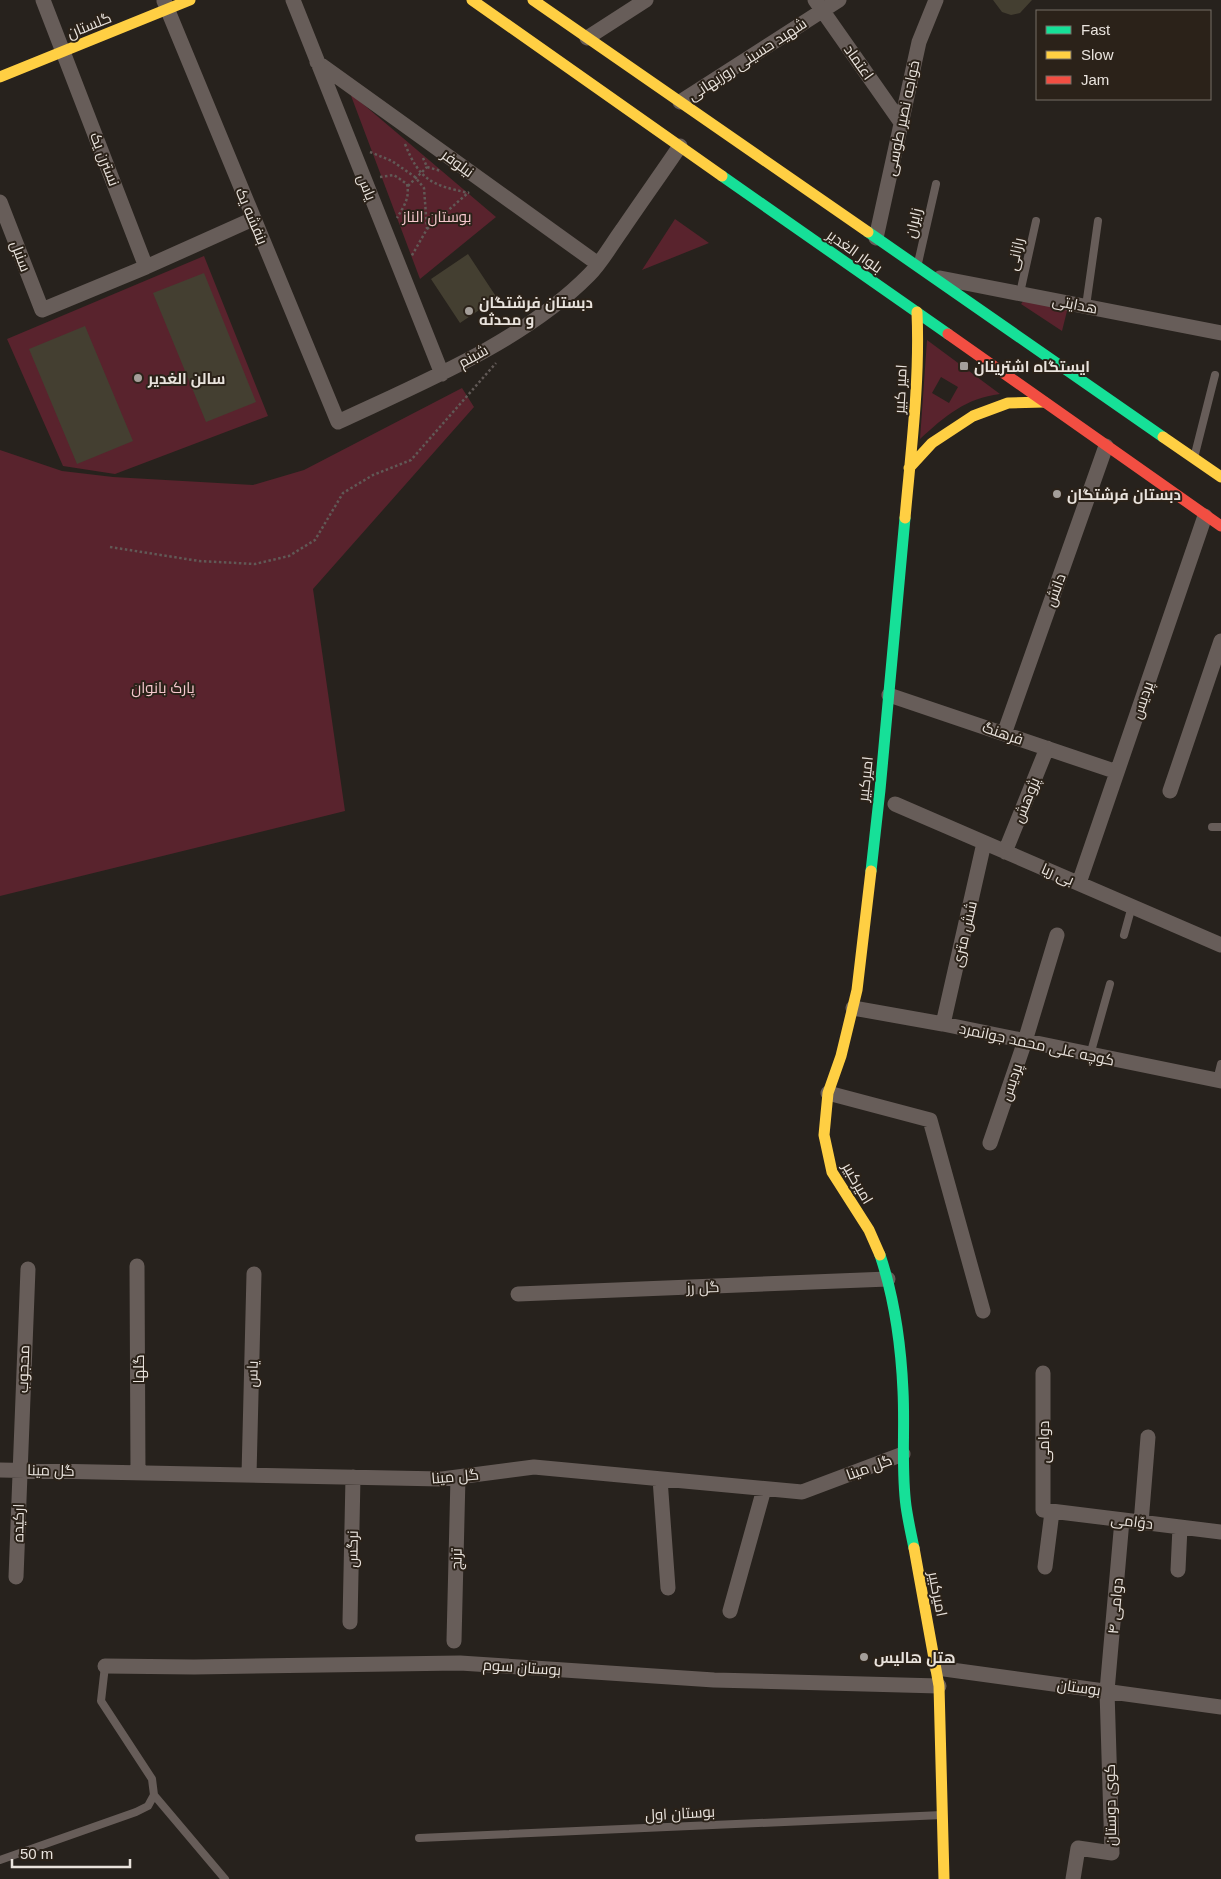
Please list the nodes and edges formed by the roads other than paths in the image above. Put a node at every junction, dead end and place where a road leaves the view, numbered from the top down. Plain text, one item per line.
1 (43, 0) edge
2 (190, 0) edge
3 (293, 0) edge
4 (472, 0) edge
5 (533, 0) edge
6 (646, 0) edge
7 (839, 0) edge
8 (936, 0) edge
9 (165, 4) edge
10 (819, 5) edge
11 (587, 38) junction
12 (63, 52) junction
13 (317, 62) junction
14 (0, 77) edge
15 (680, 102) junction
16 (902, 124) junction
17 (680, 146) junction
18 (936, 184) dead end
19 (0, 202) edge
20 (253, 219) junction
21 (1036, 221) dead end
22 (1098, 221) dead end
23 (876, 238) junction
24 (598, 264) junction
25 (146, 267) junction
26 (923, 271) junction
27 (1020, 293) junction
28 (1086, 306) junction
29 (917, 312) junction
30 (1221, 333) edge
31 (442, 374) junction
32 (1215, 375) dead end
33 (1044, 402) junction
34 (338, 422) joint
35 (1106, 446) junction
36 (1194, 459) junction
37 (909, 468) junction
38 (1221, 477) edge
39 (1216, 522) edge
40 (1221, 641) edge
41 (1216, 674) edge
42 (888, 695) junction
43 (1004, 734) junction
44 (1046, 748) junction
45 (1117, 772) junction
46 (1170, 791) dead end
47 (895, 804) dead end
48 (1212, 827) dead end
49 (1221, 827) edge
50 (984, 843) junction
51 (1005, 852) junction
52 (1079, 884) junction
53 (1132, 906) junction
54 (1057, 934) dead end
55 (1124, 934) dead end
56 (1221, 945) edge
57 (1110, 984) dead end
58 (853, 1008) junction
59 (943, 1024) junction
60 (1025, 1041) junction
61 (1090, 1054) junction
62 (1221, 1064) edge
63 (1219, 1081) edge
64 (828, 1093) junction
65 (990, 1143) dead end
66 (137, 1266) dead end
67 (28, 1269) dead end
68 (254, 1274) dead end
69 (888, 1279) junction
70 (518, 1294) dead end
71 (983, 1311) dead end
72 (1043, 1374) dead end
73 (1148, 1438) dead end
74 (903, 1454) junction
75 (0, 1470) edge
76 (19, 1470) junction
77 (138, 1472) junction
78 (249, 1474) junction
79 (354, 1477) junction
80 (458, 1477) junction
81 (660, 1479) junction
82 (764, 1488) junction
83 (1047, 1511) junction
84 (1122, 1520) junction
85 (1141, 1523) junction
86 (1180, 1527) junction
87 (1221, 1532) edge
88 (1045, 1567) dead end
89 (1178, 1570) dead end
90 (16, 1577) dead end
91 (668, 1588) dead end
92 (730, 1611) dead end
93 (350, 1622) dead end
94 (454, 1641) dead end
95 (105, 1666) joint
96 (937, 1668) junction
97 (939, 1686) junction
98 (1107, 1691) junction
99 (1221, 1707) edge
100 (154, 1795) junction
101 (942, 1815) junction
102 (419, 1838) dead end
103 (0, 1860) edge
104 (225, 1879) edge
105 (944, 1879) edge
106 (1073, 1879) edge

1 - 12 street, نسترن یک
2 - 9 street, گلستان
3 - 13 street, یاس
4 - 17 street, بلوار الغدیر
5 - 11 street, بلوار الغدیر
6 - 11 street
7 - 10 street, شهید حسینی روزبهانی
8 - 16 street, خواجه نصیر طوسی
9 - 12 street, گلستان
9 - 20 street, بنفشه یک
10 - 15 street, شهید حسینی روزبهانی
10 - 16 street, اعتماد
11 - 15 street, بلوار الغدیر
12 - 14 street, گلستان
12 - 25 street, نسترن یک
13 - 24 street, نیلوفر
13 - 31 street, یاس
15 - 23 street, بلوار الغدیر
16 - 23 street, خواجه نصیر طوسی
17 - 24 street, شبنم
17 - 29 street, بلوار الغدیر
18 - 26 lane, زایران
19 - 25 street, سنبل
20 - 25 street
20 - 34 street, بنفشه یک
21 - 27 lane, رازانی
22 - 28 lane
23 - 26 street, بلوار الغدیر
24 - 31 street, شبنم
26 - 27 street, هدایتی
26 - 36 street, بلوار الغدیر
27 - 28 street, هدایتی
28 - 30 street, هدایتی
29 - 33 street, بلوار الغدیر
29 - 37 street, امیر کبیر
31 - 34 street, شبنم
32 - 36 lane
33 - 35 street, بلوار الغدیر
33 - 37 street
35 - 39 street, بلوار الغدیر
35 - 43 street, دانش
36 - 38 street, بلوار الغدیر
37 - 42 street, امیرکبیر
39 - 45 street, پردیس
40 - 41 street
41 - 46 street
42 - 43 street, فرهنگ
42 - 58 street, امیرکبیر
43 - 44 street, فرهنگ
44 - 45 street, فرهنگ
44 - 51 street, پژوهش
45 - 52 street, پردیس
47 - 50 street, بی ریا
48 - 49 lane
50 - 51 street, بی ریا
50 - 59 street, شش متری
51 - 52 street, بی ریا
52 - 53 street, بی ریا
53 - 55 lane
53 - 56 street, بی ریا
54 - 60 street, پردیس
57 - 61 lane
58 - 59 street, کوچه علی محمد جوانمرد
58 - 64 street, امیرکبیر
59 - 60 street, کوچه علی محمد جوانمرد
60 - 61 street, کوچه علی محمد جوانمرد
60 - 65 street, پردیس
61 - 63 street, کوچه علی محمد جوانمرد
62 - 63 lane
64 - 69 street, امیرکبیر
64 - 71 street
66 - 77 street, گلها
67 - 76 street, محجوب
68 - 78 street, یاس
69 - 70 street, گل رز
69 - 74 street, امیرکبیر
72 - 83 street, دوامی
73 - 85 street
74 - 82 street, گل مینا
74 - 96 street, امیرکبیر
75 - 76 street, گل مینا
76 - 77 street, گل مینا
76 - 90 street, ارکیده
77 - 78 street, گل مینا
78 - 79 street, گل مینا
79 - 80 street, گل مینا
79 - 93 street, نرگس
80 - 81 street, گل مینا
80 - 94 street, ترنج
81 - 82 street, گل مینا
81 - 91 street
82 - 92 street
83 - 84 street, دوّامی
83 - 88 street, دوامی
84 - 85 street, دوّامی
84 - 98 street, دوامی ۴
85 - 86 street, دوّامی
86 - 87 street, دوّامی
86 - 89 street
95 - 97 street, بوستان سوم
95 - 100 lane
96 - 97 street, امیرکبیر
96 - 98 street, بوستان
97 - 101 street, امیرکبیر
98 - 99 street, بوستان
98 - 106 street, کوی دوستان
100 - 103 lane
100 - 104 lane
101 - 102 lane, بوستان اول
101 - 105 street, امیرکبیر

